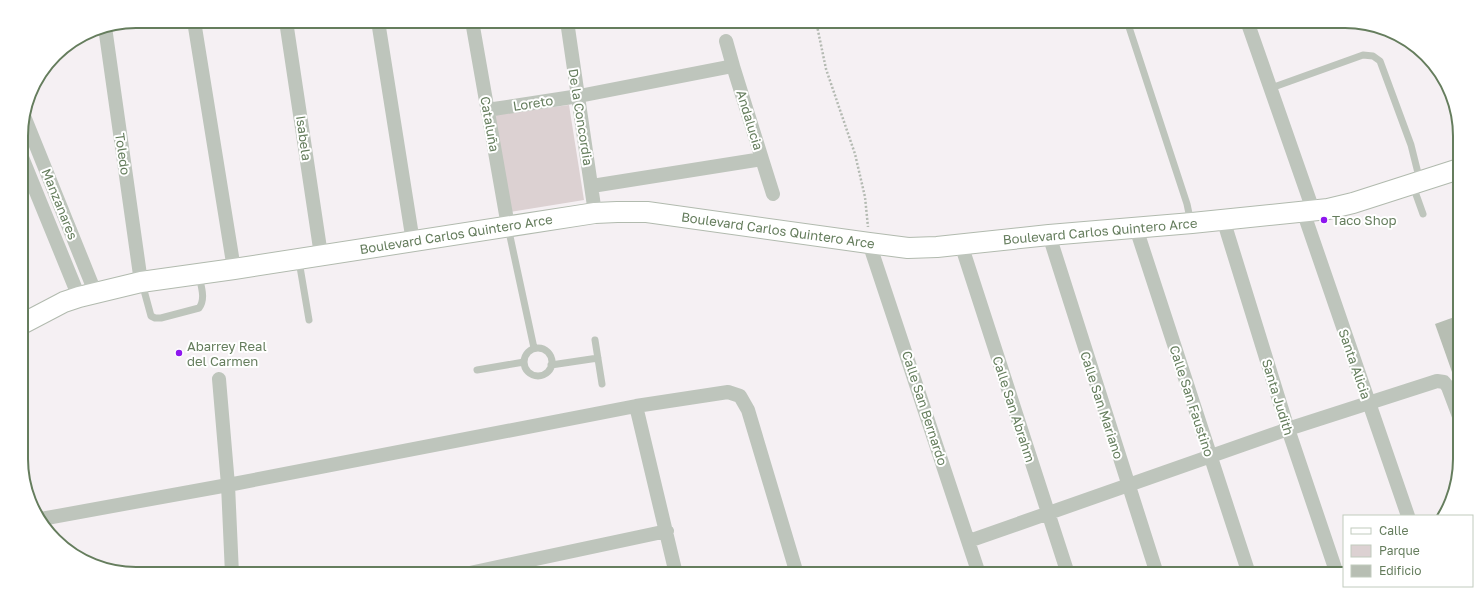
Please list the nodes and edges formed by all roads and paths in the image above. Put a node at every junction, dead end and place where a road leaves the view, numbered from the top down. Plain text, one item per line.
1 (195, 28) edge
2 (287, 28) edge
3 (379, 28) edge
4 (473, 28) edge
5 (568, 28) edge
6 (817, 28) edge
7 (1129, 28) edge
8 (1250, 28) edge
9 (107, 32) edge
10 (726, 41) dead end
11 (733, 66) junction
12 (1271, 88) junction
13 (579, 96) junction
14 (487, 110) junction
15 (28, 127) edge
16 (762, 159) junction
17 (42, 160) junction
18 (28, 163) edge
19 (1453, 171) edge
20 (28, 174) edge
21 (1416, 183) junction
22 (592, 186) junction
23 (773, 194) dead end
24 (1308, 211) junction
25 (596, 213) junction
26 (1423, 214) dead end
27 (1223, 219) junction
28 (1192, 223) junction
29 (508, 226) junction
30 (1136, 228) junction
31 (1049, 235) junction
32 (413, 242) junction
33 (870, 243) junction
34 (961, 244) junction
35 (321, 255) junction
36 (298, 259) junction
37 (234, 269) junction
38 (198, 274) junction
39 (141, 282) junction
40 (87, 295) junction
41 (309, 320) dead end
42 (28, 321) edge
43 (595, 340) dead end
44 (534, 348) junction
45 (598, 358) junction
46 (524, 362) junction
47 (551, 366) junction
48 (477, 370) dead end
49 (219, 379) dead end
50 (602, 384) dead end
51 (1453, 400) edge
52 (1369, 403) junction
53 (636, 406) junction
54 (1288, 429) junction
55 (1210, 457) junction
56 (228, 485) junction
57 (1128, 485) junction
58 (1048, 513) junction
59 (1408, 515) edge
60 (45, 517) edge
61 (667, 531) junction
62 (969, 541) junction
63 (232, 567) edge
64 (527, 567) edge
65 (675, 567) edge
66 (794, 567) edge
67 (978, 567) edge
68 (1066, 567) edge
69 (1155, 567) edge
70 (1247, 567) edge
71 (1335, 567) edge

1 - 37 street
2 - 35 street, Isabela
3 - 32 street
4 - 14 street, Cataluña
5 - 13 street, De la Concordia
6 - 33 path
7 - 28 lane
8 - 12 street, Santa Alicia
9 - 39 street, Toledo
10 - 11 street, Andalucia
11 - 13 street
11 - 16 street, Andalucia
12 - 21 lane
12 - 24 street, Santa Alicia
13 - 14 street, Loreto
13 - 22 street, De la Concordia
14 - 29 street, Cataluña
15 - 17 street, Manzanares
16 - 22 street, Andalucia
16 - 23 street
17 - 18 street
17 - 40 street, Manzanares
19 - 21 street, Boulevard Carlos Quintero Arce
20 - 40 street, Manzanares
21 - 24 street, Boulevard Carlos Quintero Arce
21 - 26 lane
22 - 25 street, De la Concordia
24 - 27 street, Boulevard Carlos Quintero Arce
24 - 52 street, Santa Alicia
25 - 29 street, Boulevard Carlos Quintero Arce
25 - 33 street, Boulevard Carlos Quintero Arce
27 - 28 street, Boulevard Carlos Quintero Arce
27 - 54 street, Santa Judith
28 - 30 street, Boulevard Carlos Quintero Arce
29 - 32 street, Boulevard Carlos Quintero Arce
29 - 44 lane
30 - 31 street, Boulevard Carlos Quintero Arce
30 - 55 street, Calle San Faustino
31 - 34 street, Boulevard Carlos Quintero Arce
31 - 57 street, Calle San Mariano
32 - 35 street, Boulevard Carlos Quintero Arce
33 - 34 street, Boulevard Carlos Quintero Arce
33 - 62 street, Calle San Bernardo
34 - 58 street, Calle San Abrahm
35 - 36 street, Boulevard Carlos Quintero Arce
36 - 37 street, Boulevard Carlos Quintero Arce
36 - 41 lane
37 - 38 street, Boulevard Carlos Quintero Arce
38 - 39 street, Boulevard Carlos Quintero Arce
38 - 39 lane
39 - 40 street, Boulevard Carlos Quintero Arce
40 - 42 street, Boulevard Carlos Quintero Arce
43 - 45 lane
44 - 46 lane
44 - 47 lane
45 - 47 lane
45 - 50 lane
46 - 47 lane
46 - 48 lane
49 - 56 street
51 - 52 street
52 - 54 street
52 - 59 street, Santa Alicia
53 - 56 street
53 - 61 street
53 - 66 street
54 - 55 street
54 - 71 street, Santa Judith
55 - 57 street
55 - 70 street, Calle San Faustino
56 - 60 street
56 - 63 street
57 - 58 street
57 - 69 street, Calle San Mariano
58 - 62 street
58 - 68 street, Calle San Abrahm
61 - 64 street
61 - 65 street
62 - 67 street, Calle San Bernardo

